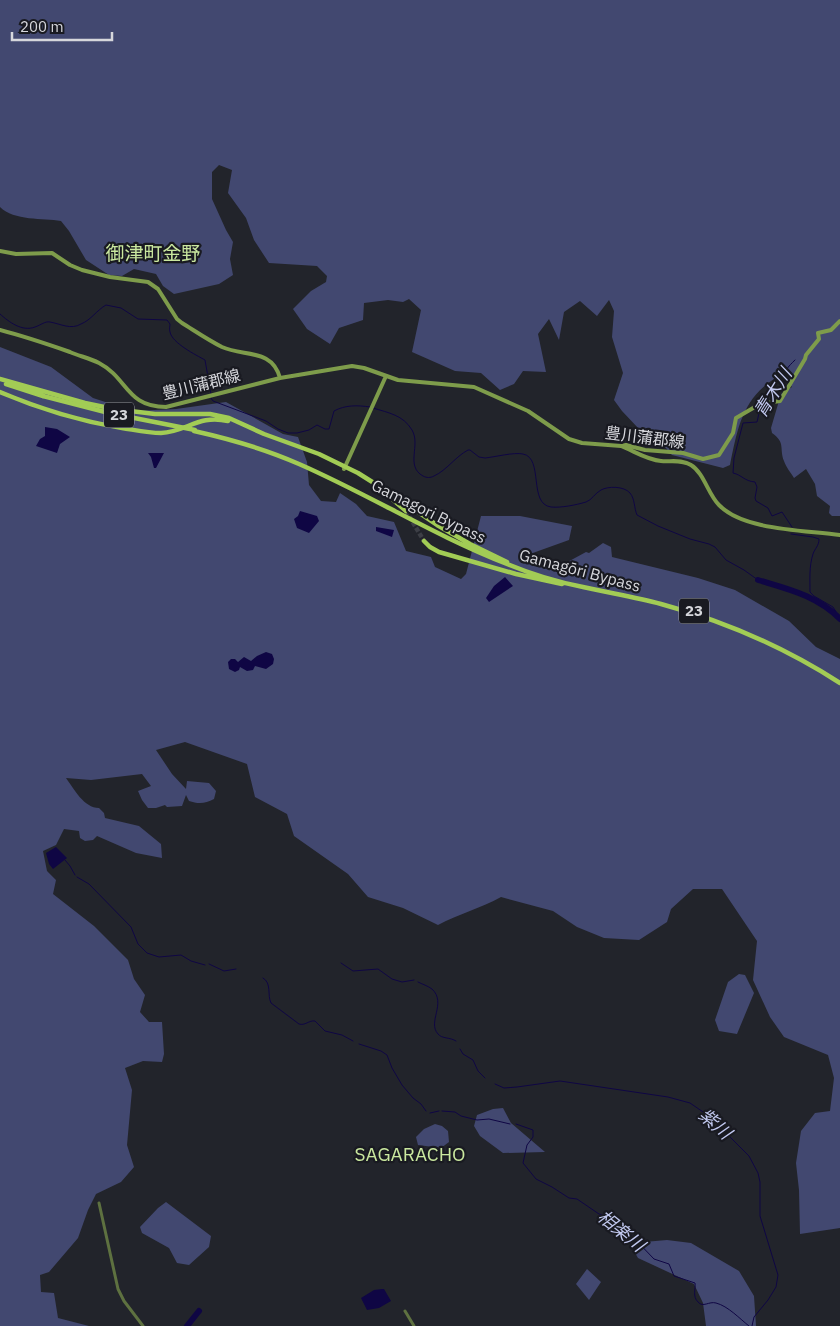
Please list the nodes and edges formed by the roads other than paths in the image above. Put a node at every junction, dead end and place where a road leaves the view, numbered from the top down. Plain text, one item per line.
1 (0, 251) edge
2 (840, 321) edge
3 (0, 330) edge
4 (386, 376) junction
5 (280, 378) junction
6 (0, 382) edge
7 (0, 392) edge
8 (621, 446) junction
9 (344, 468) junction
10 (406, 510) tunnel mouth
11 (840, 535) edge
12 (424, 541) tunnel mouth
13 (508, 563) junction
14 (534, 575) junction
15 (840, 682) edge
16 (99, 1203) dead end
17 (405, 1311) dead end
18 (143, 1326) edge
19 (414, 1326) edge

1 - 5 main road, 豊川蒲郡線
2 - 8 main road, 豊川蒲郡線
3 - 5 main road, 豊川蒲郡線
4 - 5 main road, 豊川蒲郡線
4 - 8 main road, 豊川蒲郡線
4 - 9 main road
6 - 9 highway
6 - 13 highway, Gamagōri Bypass / 23, bridge
7 - 9 highway
8 - 11 main road
9 - 10 highway
9 - 13 highway
12 - 14 highway
13 - 14 highway, Gamagōri Bypass / 23
14 - 15 highway, Gamagōri Bypass / 23
14 - 15 highway, 23
16 - 18 street
17 - 19 street

